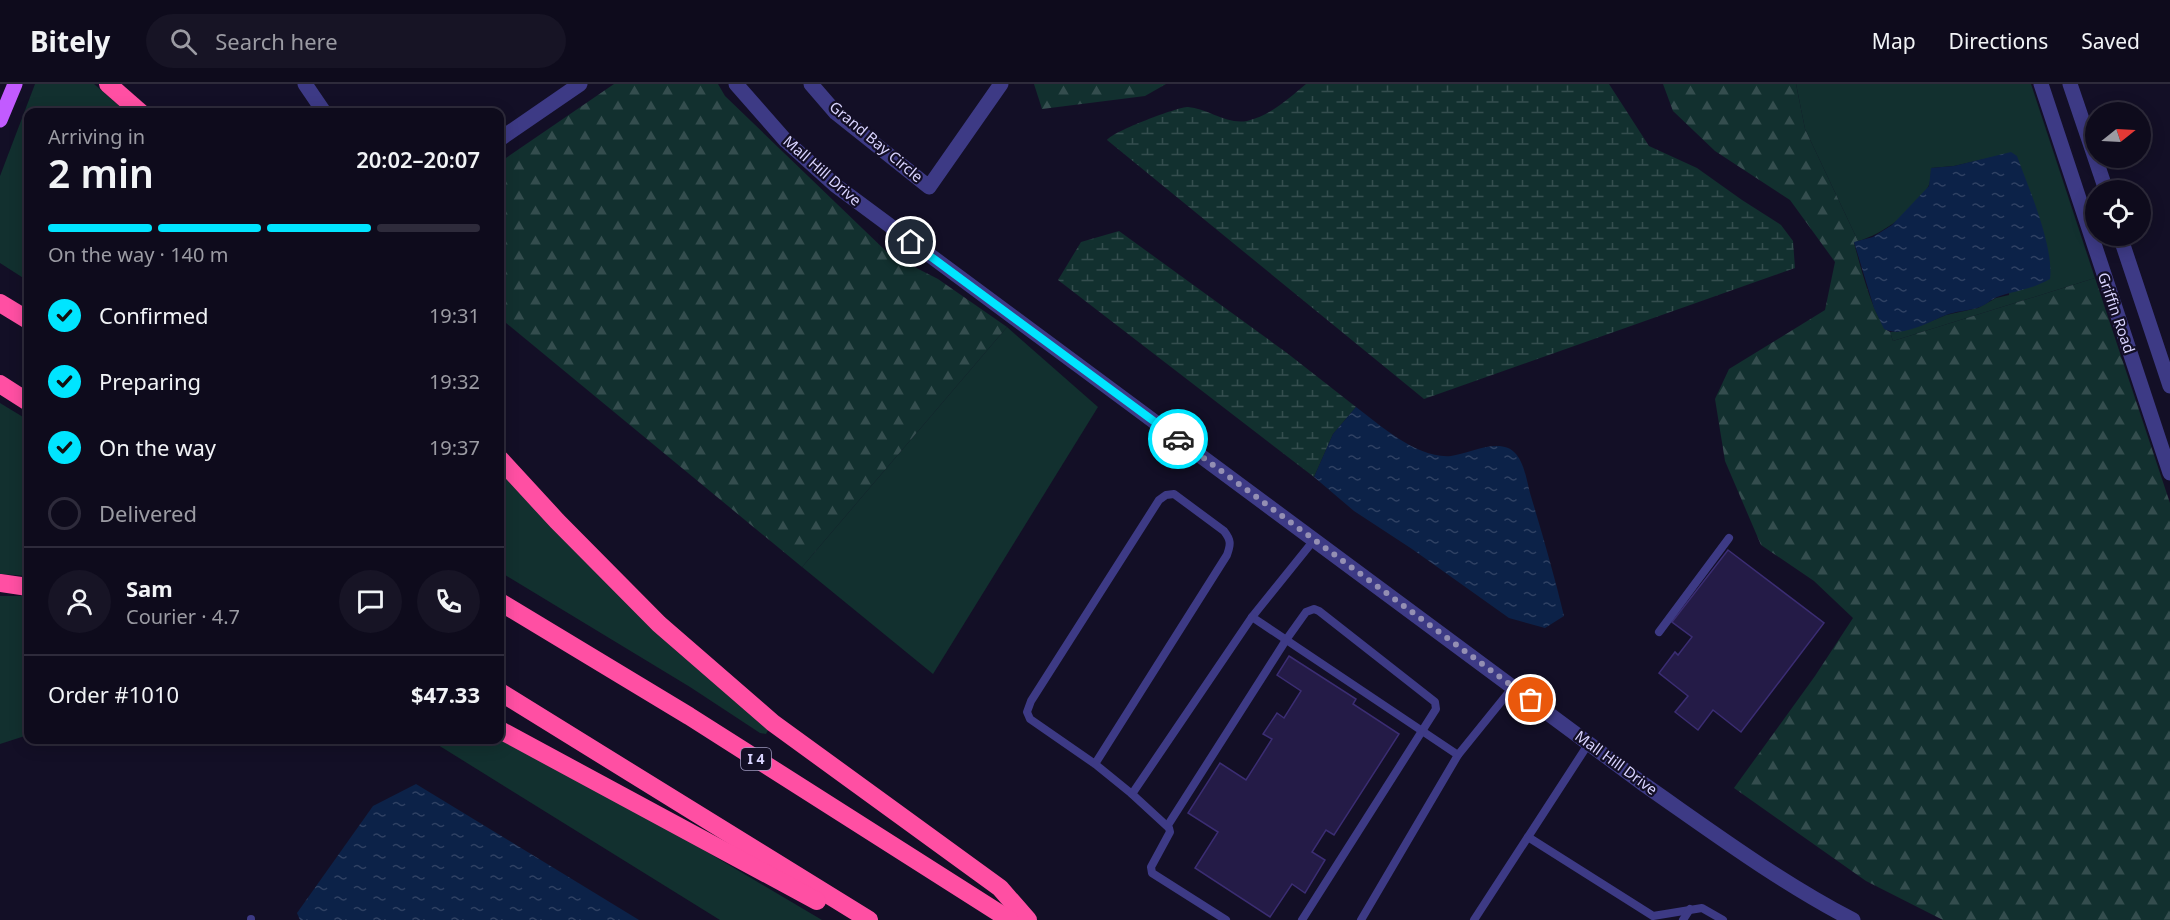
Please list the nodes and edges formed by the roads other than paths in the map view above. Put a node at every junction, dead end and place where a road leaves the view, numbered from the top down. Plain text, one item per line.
1 (15, 84) edge
2 (108, 84) edge
3 (304, 84) edge
4 (580, 84) edge
5 (736, 84) edge
6 (811, 84) edge
7 (1001, 84) edge
8 (2041, 84) edge
9 (2070, 84) edge
10 (135, 108) edge
11 (321, 108) edge
12 (0, 120) edge
13 (504, 136) edge
14 (2103, 180) edge
15 (2123, 246) edge
16 (0, 303) edge
17 (24, 318) edge
18 (0, 384) edge
19 (2170, 386) edge
20 (24, 399) edge
21 (504, 463) edge
22 (2170, 473) edge
23 (1729, 538) dead end
24 (1314, 540) junction
25 (3, 584) edge
26 (24, 587) edge
27 (504, 605) edge
28 (1251, 617) junction
29 (1659, 632) dead end
30 (1286, 640) junction
31 (1513, 687) junction
32 (504, 694) edge
33 (1421, 730) junction
34 (504, 732) edge
35 (1589, 743) junction
36 (1458, 755) junction
37 (1095, 764) junction
38 (1132, 794) junction
39 (1168, 825) junction
40 (1528, 837) junction
41 (1690, 909) junction
42 (852, 920) edge
43 (869, 920) edge
44 (1010, 920) edge
45 (1028, 920) edge
46 (1226, 920) edge
47 (1302, 920) edge
48 (1361, 920) edge
49 (1474, 920) edge
50 (1683, 920) edge
51 (1723, 920) edge
52 (1853, 920) edge

1 - 12 main road
2 - 10 highway
3 - 11 street
4 - 13 street
5 - 24 street, Mall Hill Drive
6 - 7 street, Grand Bay Circle
8 - 22 street, Griffin Road
9 - 14 street
15 - 19 street, Griffin Road
16 - 17 highway
18 - 20 highway
21 - 45 highway
23 - 29 lane
24 - 28 lane
24 - 31 street, Mall Hill Drive
25 - 26 highway
27 - 44 highway, I 4
28 - 30 lane
28 - 38 lane
30 - 33 lane
30 - 33 lane
30 - 39 lane
31 - 35 street, Mall Hill Drive
31 - 36 lane
32 - 43 highway
33 - 36 lane
33 - 47 lane
34 - 42 highway
35 - 40 lane
35 - 52 street, Mall Hill Drive
36 - 48 lane
37 - 37 lane
37 - 38 lane
38 - 39 lane
39 - 46 lane
40 - 41 lane
40 - 49 lane
41 - 50 lane
41 - 51 lane

